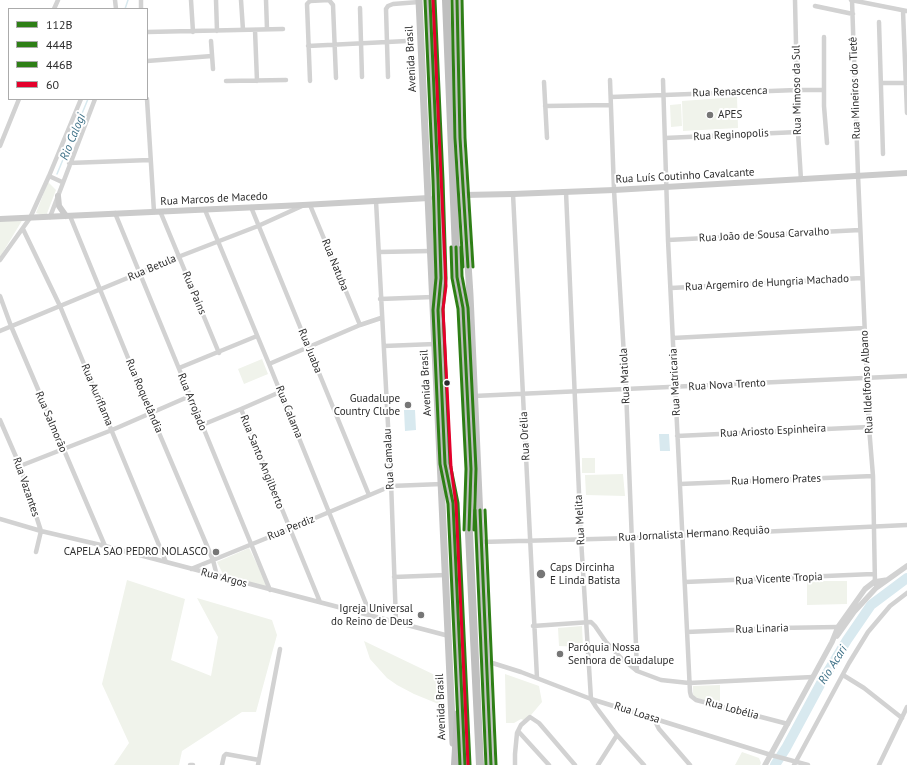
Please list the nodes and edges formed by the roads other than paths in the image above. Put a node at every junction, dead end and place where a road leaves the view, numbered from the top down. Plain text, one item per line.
1 (191, 0) edge
2 (216, 0) edge
3 (241, 0) edge
4 (266, 0) edge
5 (430, 0) edge
6 (446, 0) edge
7 (457, 0) edge
8 (795, 0) edge
9 (852, 0) edge
10 (419, 1) edge
11 (815, 6) dead end
12 (360, 8) dead end
13 (905, 11) edge
14 (853, 14) junction
15 (879, 22) dead end
16 (283, 29) dead end
17 (243, 30) junction
18 (255, 30) junction
19 (267, 30) junction
20 (217, 31) junction
21 (148, 32) edge
22 (193, 32) junction
23 (824, 37) dead end
24 (211, 40) dead end
25 (407, 41) dead end
26 (386, 43) junction
27 (361, 44) junction
28 (335, 45) junction
29 (308, 46) junction
30 (212, 56) junction
31 (148, 61) edge
32 (213, 69) dead end
33 (388, 77) dead end
34 (336, 78) dead end
35 (362, 78) dead end
36 (286, 80) dead end
37 (610, 80) dead end
38 (663, 80) dead end
39 (226, 81) dead end
40 (257, 81) junction
41 (310, 81) dead end
42 (544, 82) dead end
43 (906, 82) edge
44 (881, 83) junction
45 (797, 90) junction
46 (824, 90) junction
47 (664, 95) junction
48 (611, 96) junction
49 (19, 100) edge
50 (81, 100) edge
51 (95, 100) edge
52 (147, 100) edge
53 (611, 105) junction
54 (545, 106) junction
55 (907, 113) edge
56 (798, 132) junction
57 (546, 138) dead end
58 (665, 138) junction
59 (828, 143) dead end
60 (0, 146) edge
61 (883, 154) dead end
62 (150, 160) junction
63 (69, 163) junction
64 (907, 173) edge
65 (858, 175) junction
66 (49, 176) junction
67 (801, 180) junction
68 (62, 182) junction
69 (667, 186) junction
70 (614, 190) junction
71 (566, 192) junction
72 (513, 194) junction
73 (464, 195) junction
74 (58, 196) junction
75 (429, 198) junction
76 (376, 201) junction
77 (303, 205) junction
78 (310, 205) junction
79 (251, 207) junction
80 (205, 210) junction
81 (157, 212) junction
82 (114, 214) junction
83 (68, 216) junction
84 (50, 217) junction
85 (30, 218) junction
86 (0, 219) edge
87 (258, 226) junction
88 (23, 229) junction
89 (860, 230) junction
90 (668, 240) junction
91 (217, 241) junction
92 (431, 251) junction
93 (379, 252) junction
94 (178, 256) junction
95 (0, 260) edge
96 (140, 274) junction
97 (862, 278) junction
98 (671, 288) junction
99 (100, 290) junction
100 (0, 296) edge
101 (433, 297) junction
102 (380, 298) junction
103 (60, 306) junction
104 (381, 318) junction
105 (360, 325) junction
106 (11, 326) junction
107 (864, 328) junction
108 (0, 331) edge
109 (257, 336) junction
110 (673, 338) junction
111 (435, 344) junction
112 (384, 346) junction
113 (308, 347) junction
114 (219, 353) junction
115 (269, 364) junction
116 (179, 368) junction
117 (907, 376) edge
118 (867, 378) junction
119 (675, 387) junction
120 (626, 389) junction
121 (280, 392) junction
122 (574, 392) junction
123 (523, 395) junction
124 (190, 396) junction
125 (474, 396) junction
126 (241, 410) junction
127 (151, 414) junction
128 (0, 420) edge
129 (202, 425) junction
130 (869, 427) junction
131 (112, 430) junction
132 (678, 436) junction
133 (63, 449) junction
134 (20, 466) junction
135 (872, 476) junction
136 (442, 484) junction
137 (680, 484) junction
138 (391, 486) junction
139 (369, 495) junction
140 (329, 513) junction
141 (0, 519) edge
142 (907, 525) edge
143 (874, 526) junction
144 (289, 530) junction
145 (41, 532) junction
146 (682, 535) junction
147 (632, 538) junction
148 (581, 539) junction
149 (481, 542) junction
150 (530, 542) junction
151 (250, 545) junction
152 (105, 546) junction
153 (36, 552) dead end
154 (213, 560) junction
155 (166, 562) junction
156 (907, 566) edge
157 (191, 569) junction
158 (873, 574) junction
159 (446, 575) junction
160 (217, 576) junction
161 (394, 577) junction
162 (887, 580) junction
163 (685, 582) junction
164 (874, 582) junction
165 (876, 588) junction
166 (270, 590) junction
167 (907, 593) edge
168 (320, 602) junction
169 (371, 616) junction
170 (396, 622) junction
171 (587, 622) junction
172 (533, 626) junction
173 (838, 627) junction
174 (687, 632) junction
175 (449, 636) junction
176 (832, 642) junction
177 (280, 649) dead end
178 (486, 661) junction
179 (460, 670) junction
180 (637, 671) junction
181 (843, 675) junction
182 (813, 677) junction
183 (537, 678) junction
184 (689, 683) junction
185 (591, 699) junction
186 (907, 707) edge
187 (902, 718) junction
188 (654, 719) junction
189 (788, 724) junction
190 (518, 731) junction
191 (617, 735) junction
192 (773, 755) junction
193 (258, 763) edge
194 (795, 764) edge
195 (222, 765) edge
196 (454, 765) edge
197 (465, 765) edge
198 (480, 765) edge
199 (491, 765) edge
200 (515, 765) edge
201 (549, 765) edge
202 (575, 765) edge
203 (598, 765) edge
204 (644, 765) edge
205 (690, 765) edge
206 (765, 765) edge
207 (808, 765) edge
208 (879, 765) edge

1 - 22 street
2 - 20 street
3 - 17 street
4 - 19 street
5 - 179 highway, Avenida Brasil
6 - 198 highway
7 - 73 main road
8 - 45 street, Rua Mimoso da Sul
9 - 13 street
9 - 14 street, Rua Mineiros do Tietê
10 - 26 street
10 - 75 main road, Avenida Brasil
11 - 14 street
12 - 27 street
13 - 43 street
14 - 65 street, Rua Mineiros do Tietê
15 - 44 street
16 - 19 street
17 - 18 street
17 - 20 street
18 - 19 street
18 - 40 street
20 - 22 street
21 - 22 street
23 - 46 street
24 - 30 street
25 - 26 street
26 - 27 street
26 - 33 street
27 - 28 street
27 - 35 street
28 - 29 street
28 - 29 street
28 - 34 street
29 - 41 street
30 - 31 street
30 - 32 street
36 - 40 street
37 - 48 street, Rua Matiola
38 - 47 street, Rua Matricaria
39 - 40 street
42 - 54 street
43 - 44 street
43 - 55 street
44 - 61 street
45 - 46 street, Rua Renascenca
45 - 47 street, Rua Renascenca
45 - 56 street, Rua Mimoso da Sul
46 - 59 street
47 - 48 street, Rua Renascenca
47 - 58 street, Rua Matricaria
48 - 53 street, Rua Matiola
49 - 60 street
50 - 66 street
51 - 63 street
52 - 62 street, Rua Pains
53 - 54 street
53 - 70 street, Rua Matiola
54 - 57 street
56 - 58 street, Rua Reginopolis
56 - 67 street, Rua Mimoso da Sul
58 - 69 street, Rua Matricaria
62 - 63 street
62 - 81 street, Rua Pains
63 - 68 street
64 - 65 main road, Rua Luís Coutinho Cavalcante
65 - 67 main road, Rua Luís Coutinho Cavalcante
65 - 89 street, Rua Ildelfonso Albano
66 - 68 street
66 - 85 street
67 - 69 main road, Rua Luís Coutinho Cavalcante
68 - 74 street
69 - 70 main road, Rua Luís Coutinho Cavalcante
69 - 90 street, Rua Matricaria
70 - 71 main road, Rua Luís Coutinho Cavalcante
70 - 120 street, Rua Matiola
71 - 72 main road, Rua Luís Coutinho Cavalcante
71 - 122 street, Rua Melita
72 - 73 main road, Rua Luís Coutinho Cavalcante
72 - 123 street, Rua Orélia
73 - 125 main road
74 - 83 main road
74 - 84 street
75 - 76 main road, Rua Marcos de Macedo
75 - 92 main road, Avenida Brasil
76 - 78 main road, Rua Marcos de Macedo
76 - 93 street, Rua Camalau
77 - 78 main road, Rua Marcos de Macedo
77 - 79 main road, Rua Marcos de Macedo
77 - 87 street, Rua Betula
78 - 105 street, Rua Natuba
79 - 80 main road, Rua Marcos de Macedo
79 - 87 street, Rua Juaba
80 - 81 main road, Rua Marcos de Macedo
80 - 91 street, Rua Calama
81 - 82 main road, Rua Marcos de Macedo
81 - 94 street, Rua Pains
82 - 83 main road, Rua Marcos de Macedo
82 - 96 street, Rua Arrojado
83 - 84 main road, Rua Marcos de Macedo
83 - 99 street, Rua Roquelândia
84 - 85 main road, Rua Marcos de Macedo
85 - 86 main road, Rua Marcos de Macedo
85 - 88 street
87 - 91 street, Rua Betula
87 - 113 street, Rua Juaba
88 - 95 street
88 - 103 street, Rua Auriflama
89 - 90 street, Rua João de Sousa Carvalho
89 - 97 street, Rua Ildelfonso Albano
90 - 98 street, Rua Matricaria
91 - 94 street, Rua Betula
91 - 109 street, Rua Calama
92 - 93 street
92 - 101 main road, Avenida Brasil
93 - 102 street, Rua Camalau
94 - 96 street, Rua Betula
94 - 114 street, Rua Pains
96 - 99 street, Rua Betula
96 - 116 street, Rua Arrojado
97 - 98 street, Rua Argemiro de Hungria Machado
97 - 107 street, Rua Ildelfonso Albano
98 - 110 street, Rua Matricaria
99 - 103 street, Rua Betula
99 - 127 street, Rua Roquelândia
100 - 106 street, Rua Salmorão
101 - 102 street
101 - 111 main road, Avenida Brasil
102 - 104 street, Rua Camalau
103 - 106 street, Rua Betula
103 - 131 street, Rua Auriflama
104 - 105 street
104 - 112 street, Rua Camalau
105 - 113 street
106 - 108 street, Rua Betula
106 - 133 street, Rua Salmorão
107 - 110 street
107 - 118 street, Rua Ildelfonso Albano
109 - 114 street
109 - 115 street, Rua Calama
110 - 119 street, Rua Matricaria
111 - 112 street
111 - 136 main road, Avenida Brasil
112 - 138 street, Rua Camalau
113 - 115 street
113 - 139 street, Rua Juaba
114 - 116 street
115 - 121 street, Rua Calama
116 - 124 street, Rua Arrojado
117 - 118 street, Rua Nova Trento
118 - 119 street, Rua Nova Trento
118 - 130 street, Rua Ildelfonso Albano
119 - 120 street, Rua Nova Trento
119 - 132 street, Rua Matricaria
120 - 122 street, Rua Nova Trento
120 - 147 street, Rua Matiola
121 - 126 street
121 - 140 street, Rua Calama
122 - 123 street, Rua Nova Trento
122 - 148 street, Rua Melita
123 - 125 street, Rua Nova Trento
123 - 150 street, Rua Orélia
124 - 127 street
124 - 129 street, Rua Arrojado
125 - 149 main road
126 - 129 street
126 - 144 street, Rua Santo Angilberto
127 - 131 street
127 - 154 street, Rua Roquelândia
128 - 134 street, Rua Vazantes
129 - 151 street, Rua Arrojado
130 - 132 street, Rua Ariosto Espinheira
130 - 135 street, Rua Ildelfonso Albano
131 - 133 street
131 - 155 street, Rua Auriflama
132 - 137 street, Rua Matricaria
133 - 134 street
133 - 152 street, Rua Salmorão
134 - 145 street, Rua Vazantes
135 - 137 street, Rua Homero Prates
135 - 143 street, Rua Ildelfonso Albano
136 - 138 street
136 - 159 main road, Avenida Brasil
137 - 146 street, Rua Matricaria
138 - 139 street, Rua Perdiz
138 - 161 street, Rua Camalau
139 - 140 street, Rua Perdiz
140 - 144 street, Rua Perdiz
140 - 169 street, Rua Calama
141 - 145 street, Rua Argos
142 - 143 street, Rua Jornalista Hermano Requião
143 - 146 street, Rua Jornalista Hermano Requião
143 - 158 street, Rua Ildelfonso Albano
144 - 151 street, Rua Perdiz
144 - 168 street, Rua Santo Angilberto
145 - 152 street, Rua Argos
145 - 153 street
146 - 147 street, Rua Jornalista Hermano Requião
146 - 163 street, Rua Matricaria
147 - 148 street, Rua Jornalista Hermano Requião
147 - 180 street, Rua Matiola
148 - 150 street, Rua Jornalista Hermano Requião
148 - 171 street, Rua Melita
149 - 150 street, Rua Jornalista Hermano Requião
149 - 178 main road
150 - 172 street, Rua Orélia
151 - 154 street, Rua Perdiz
151 - 166 street, Rua Arrojado
152 - 155 street, Rua Argos
154 - 157 street, Rua Perdiz
154 - 160 street, Rua Roquelândia
155 - 157 street, Rua Argos
156 - 162 street
157 - 160 street, Rua Argos
158 - 163 street, Rua Vicente Tropia
158 - 164 street, Rua Ildelfonso Albano
159 - 161 street
159 - 175 main road, Avenida Brasil
160 - 166 street, Rua Argos
161 - 170 street, Rua Camalau
162 - 164 street
162 - 165 street
163 - 174 street, Rua Matricaria
164 - 165 street, Rua Ildelfonso Albano
164 - 173 street
165 - 176 street
166 - 168 street, Rua Argos
167 - 181 street
168 - 169 street, Rua Argos
169 - 170 street, Rua Argos
170 - 175 street, Rua Argos
171 - 172 street
171 - 180 street
171 - 185 street, Rua Melita
172 - 183 street, Rua Orélia
173 - 174 street, Rua Linaria
173 - 176 street
174 - 184 street, Rua Matricaria
175 - 196 main road, Avenida Brasil
176 - 182 street
177 - 193 street
178 - 183 street, Rua Loasa
178 - 199 main road
179 - 196 highway
179 - 197 highway, Avenida Brasil
180 - 184 street
181 - 187 street
181 - 194 street
182 - 184 street
182 - 189 street
183 - 185 street, Rua Loasa
184 - 189 street, Rua Lobélia
185 - 188 street, Rua Loasa
185 - 191 street
186 - 187 street
187 - 208 street
188 - 192 street, Rua Loasa
188 - 205 street
189 - 192 street
190 - 200 street
190 - 201 street
190 - 202 street
191 - 203 street
191 - 204 street
192 - 194 street, Rua Loasa
192 - 206 street
193 - 195 street
194 - 207 street, Rua Loasa

